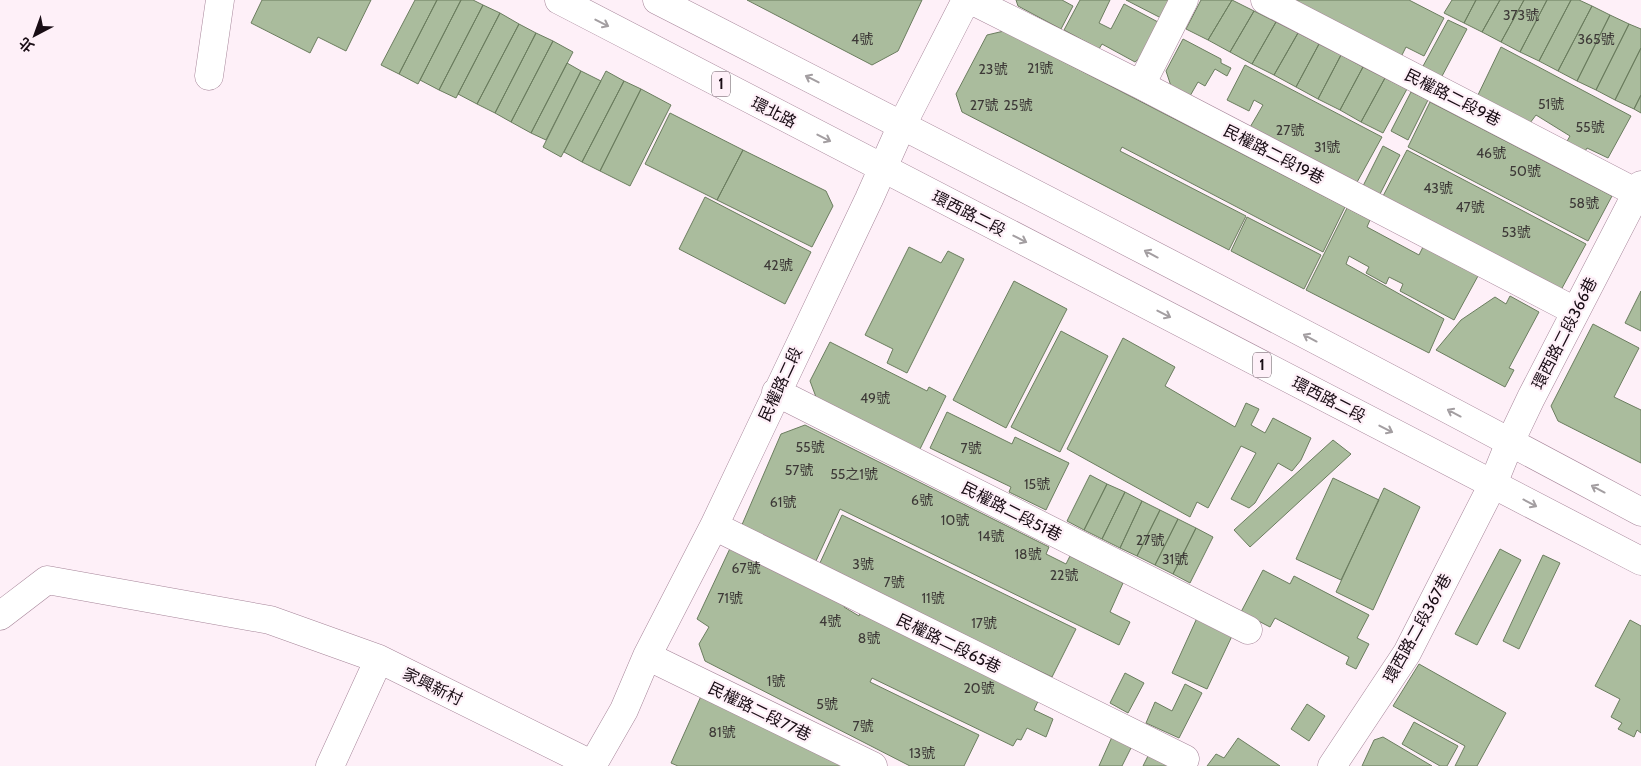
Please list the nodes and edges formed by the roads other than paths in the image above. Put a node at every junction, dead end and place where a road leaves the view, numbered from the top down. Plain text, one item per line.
1 (220, 0) edge
2 (559, 0) edge
3 (657, 0) edge
4 (966, 0) edge
5 (971, 0) edge
6 (1184, 0) edge
7 (1265, 0) edge
8 (209, 76) dead end
9 (1140, 85) junction
10 (902, 125) junction
11 (883, 168) junction
12 (1640, 191) edge
13 (1575, 311) junction
14 (776, 392) junction
15 (1510, 442) junction
16 (1493, 484) junction
17 (1641, 512) edge
18 (714, 526) junction
19 (1641, 561) edge
20 (0, 616) edge
21 (1248, 630) dead end
22 (647, 656) junction
23 (379, 659) junction
24 (1184, 759) dead end
25 (330, 766) edge
26 (593, 766) edge
27 (873, 766) edge
28 (1332, 766) edge

1 - 8 main road
2 -> 11 main road, 環北路 / 1
10 -> 3 main road
4 - 10 main road, 民權路二段
5 - 9 main road, 民權路二段19巷
6 - 9 main road
7 - 12 main road, 民權路二段9巷
9 - 13 main road, 民權路二段19巷
10 - 11 main road, 民權路二段
15 -> 10 main road
11 - 14 main road, 民權路二段
11 -> 16 main road, 環西路二段 / 1
12 - 13 main road, 環西路二段366巷
13 - 15 main road, 環西路二段366巷
14 - 18 main road, 民權路二段
14 - 21 main road, 民權路二段51巷
15 - 16 main road, 環西路二段366巷
17 -> 15 main road
16 -> 19 main road, 環西路二段 / 1
16 - 28 main road, 環西路二段367巷
18 - 22 main road, 民權路二段
18 - 24 main road, 民權路二段65巷
20 - 23 main road, 家興新村
22 - 26 main road, 民權路二段
22 - 27 main road, 民權路二段77巷
23 - 25 main road
23 - 26 main road, 家興新村

